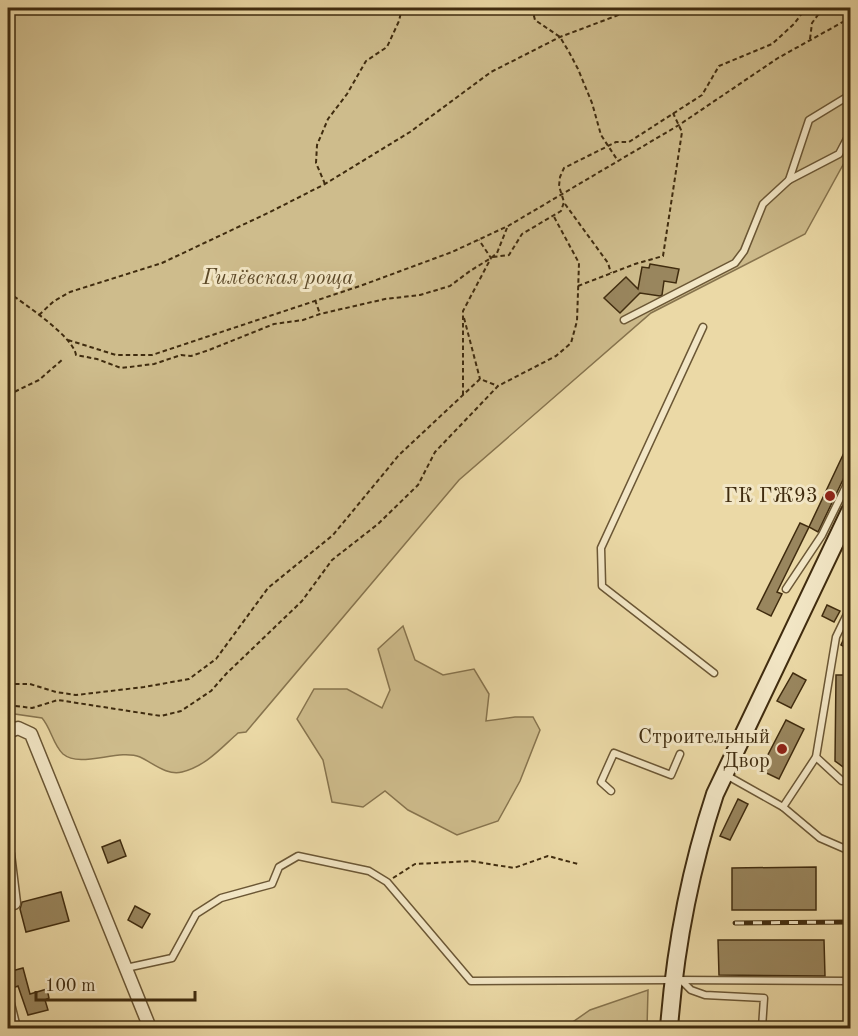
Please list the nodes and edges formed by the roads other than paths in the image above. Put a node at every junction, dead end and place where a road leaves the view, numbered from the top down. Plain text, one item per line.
1 (850, 95) edge
2 (850, 133) edge
3 (789, 180) junction
4 (624, 320) dead end
5 (703, 327) dead end
6 (850, 478) edge
7 (850, 511) edge
8 (786, 589) dead end
9 (850, 608) edge
10 (714, 673) dead end
11 (8, 732) edge
12 (680, 754) dead end
13 (816, 757) junction
14 (724, 773) junction
15 (850, 781) edge
16 (611, 791) dead end
17 (783, 807) junction
18 (850, 851) edge
19 (8, 854) edge
20 (8, 903) edge
21 (126, 968) junction
22 (677, 980) junction
23 (850, 981) edge
24 (8, 1004) edge
25 (14, 1029) edge
26 (150, 1029) edge
27 (669, 1029) edge
28 (762, 1029) edge

1 - 3 lane
2 - 3 lane
3 - 4 lane
5 - 10 lane
6 - 8 lane
7 - 14 street
9 - 13 lane
11 - 21 street
12 - 16 lane
13 - 15 lane
13 - 17 lane
14 - 17 lane
14 - 22 street
17 - 18 lane
19 - 20 street
21 - 22 lane
21 - 26 street
22 - 23 lane
22 - 27 street
22 - 28 lane
24 - 25 street

